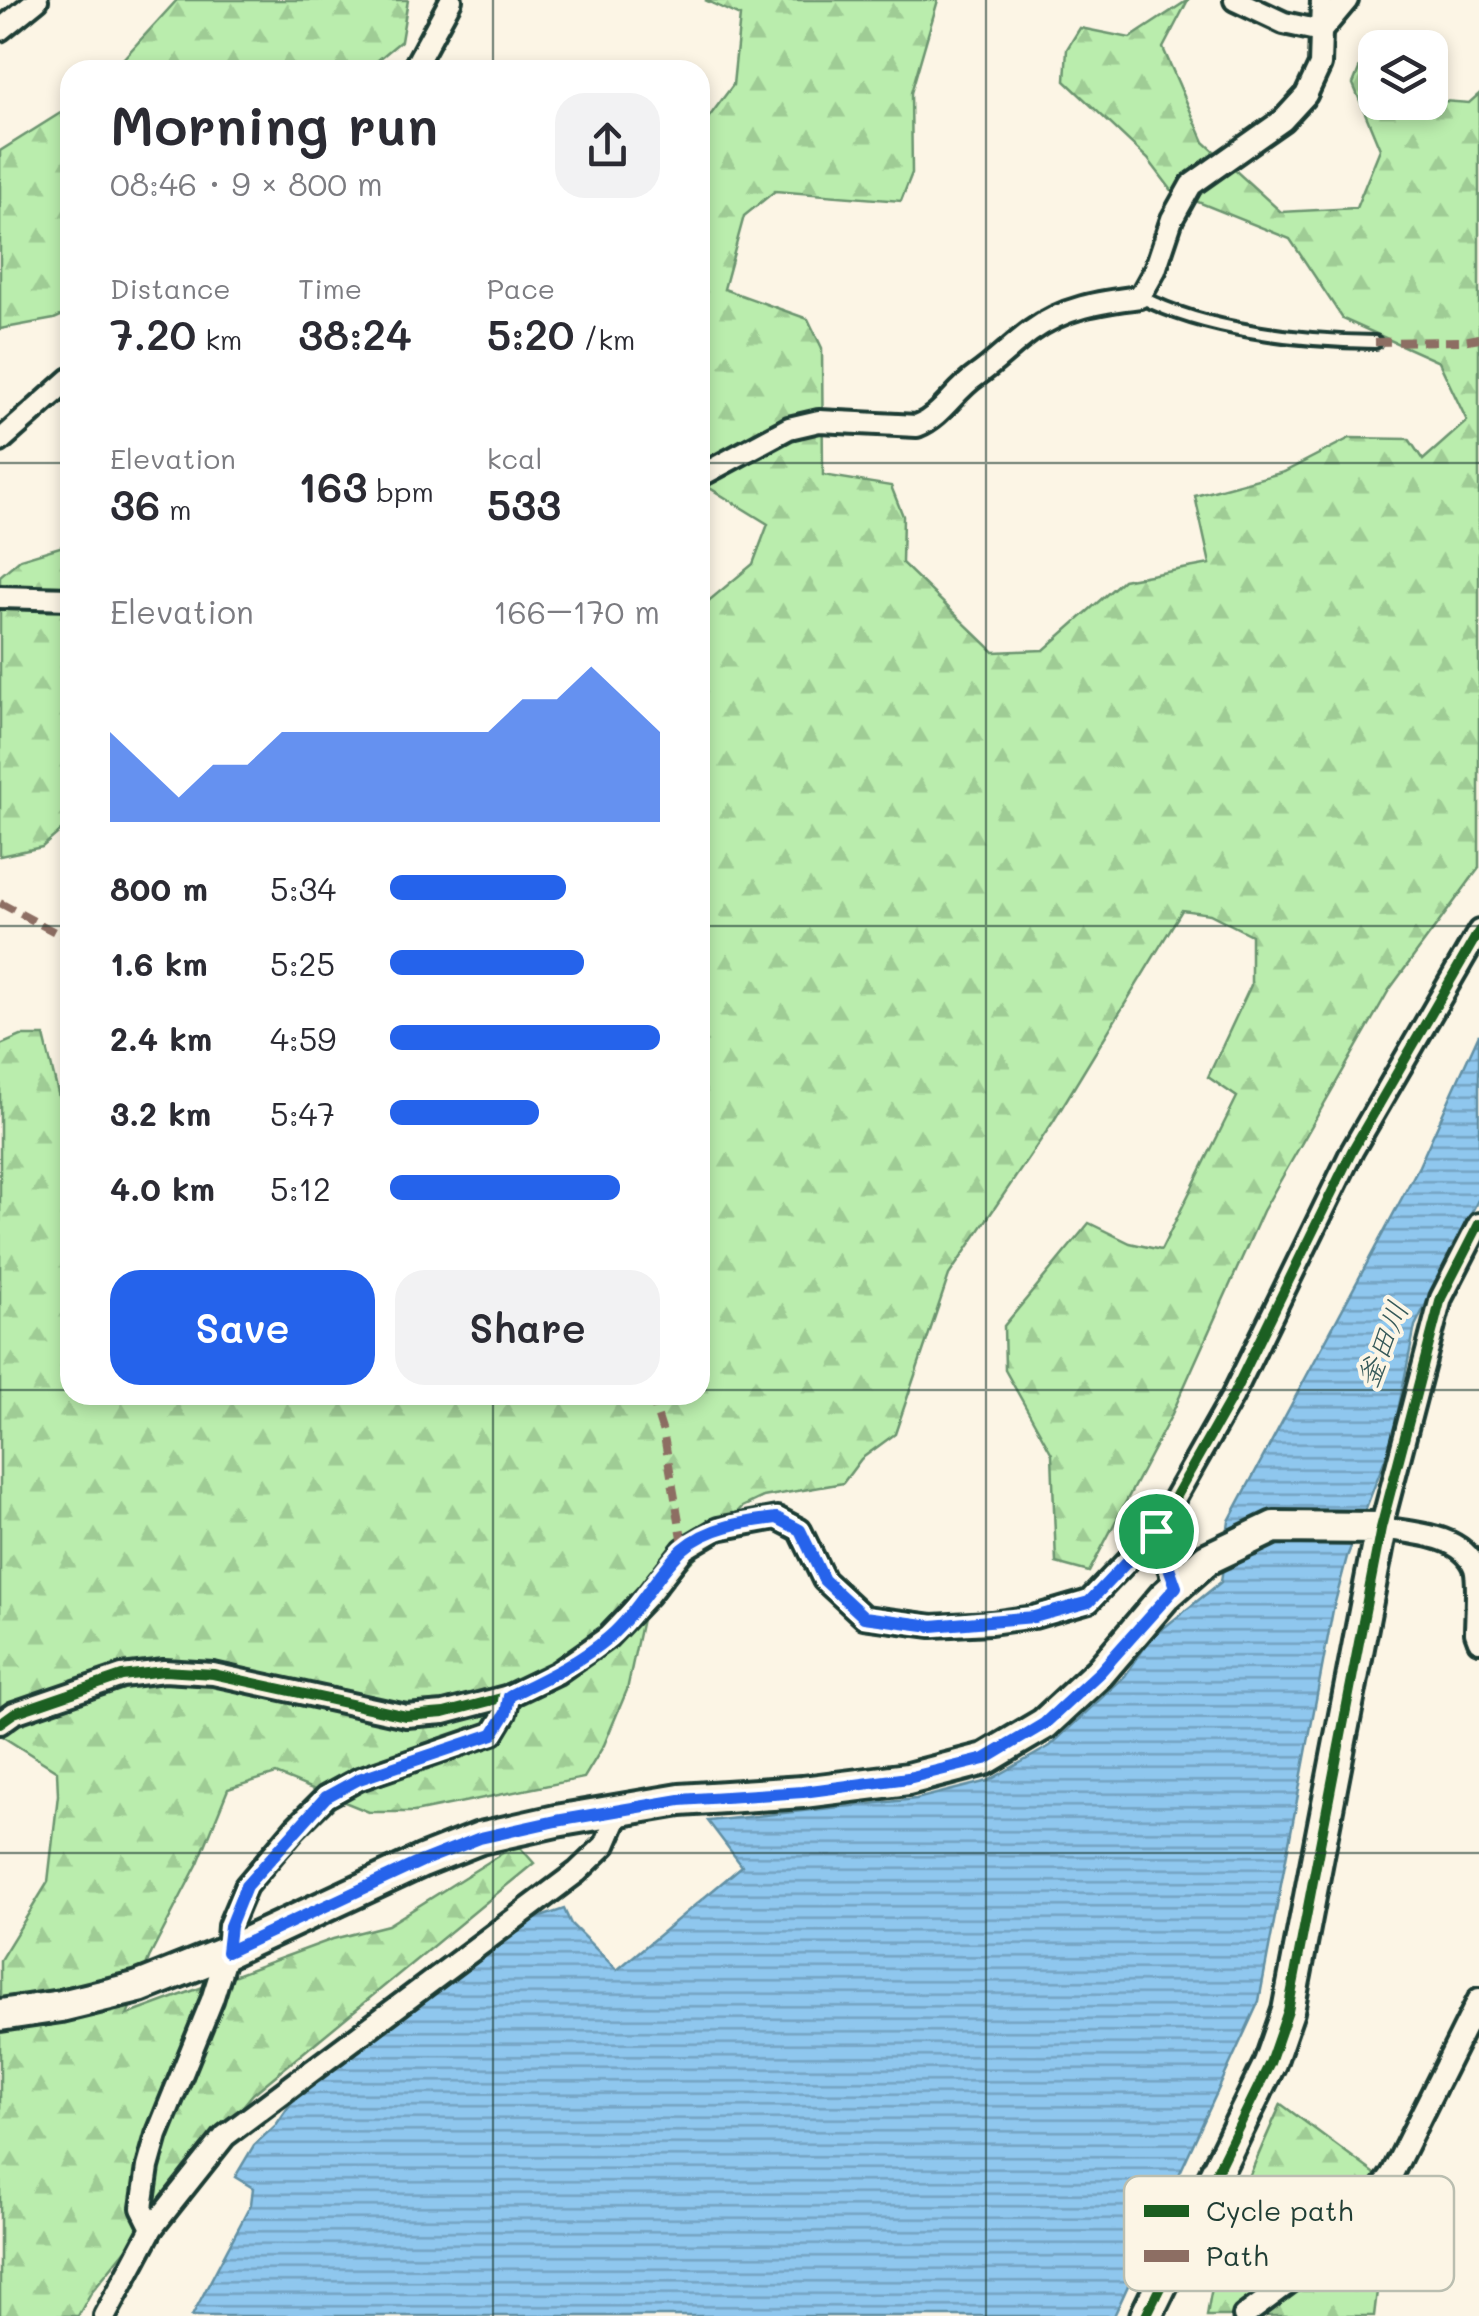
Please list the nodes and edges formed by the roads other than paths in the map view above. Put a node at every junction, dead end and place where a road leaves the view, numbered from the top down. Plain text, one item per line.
1 (37, 0) edge
2 (451, 0) edge
3 (1235, 0) edge
4 (1322, 0) edge
5 (1348, 0) edge
6 (0, 30) edge
7 (1321, 31) junction
8 (418, 60) edge
9 (1140, 297) junction
10 (1375, 342) dead end
11 (60, 388) edge
12 (0, 440) edge
13 (710, 471) edge
14 (0, 597) edge
15 (60, 599) edge
16 (1479, 931) edge
17 (1479, 1224) edge
18 (1370, 1526) junction
19 (1156, 1531) junction
20 (1176, 1587) junction
21 (1479, 1641) edge
22 (509, 1696) junction
23 (0, 1724) edge
24 (620, 1810) junction
25 (227, 1952) junction
26 (1479, 2000) edge
27 (0, 2015) edge
28 (1217, 2176) edge
29 (1391, 2176) edge
30 (152, 2228) junction
31 (1278, 2291) edge
32 (105, 2316) edge
33 (1244, 2316) edge

1 - 6 street
2 - 8 street
3 - 7 street
4 - 7 street
5 - 7 street
7 - 9 street
9 - 10 lane
9 - 13 street
11 - 12 street
14 - 15 street
16 - 19 street
17 - 18 street
18 - 20 street
18 - 21 street
18 - 28 street
19 - 20 street
19 - 22 street
20 - 24 street
22 - 23 street
22 - 25 street
24 - 25 street
24 - 30 street
25 - 27 street
25 - 30 street
26 - 29 street
30 - 32 street
31 - 33 street

